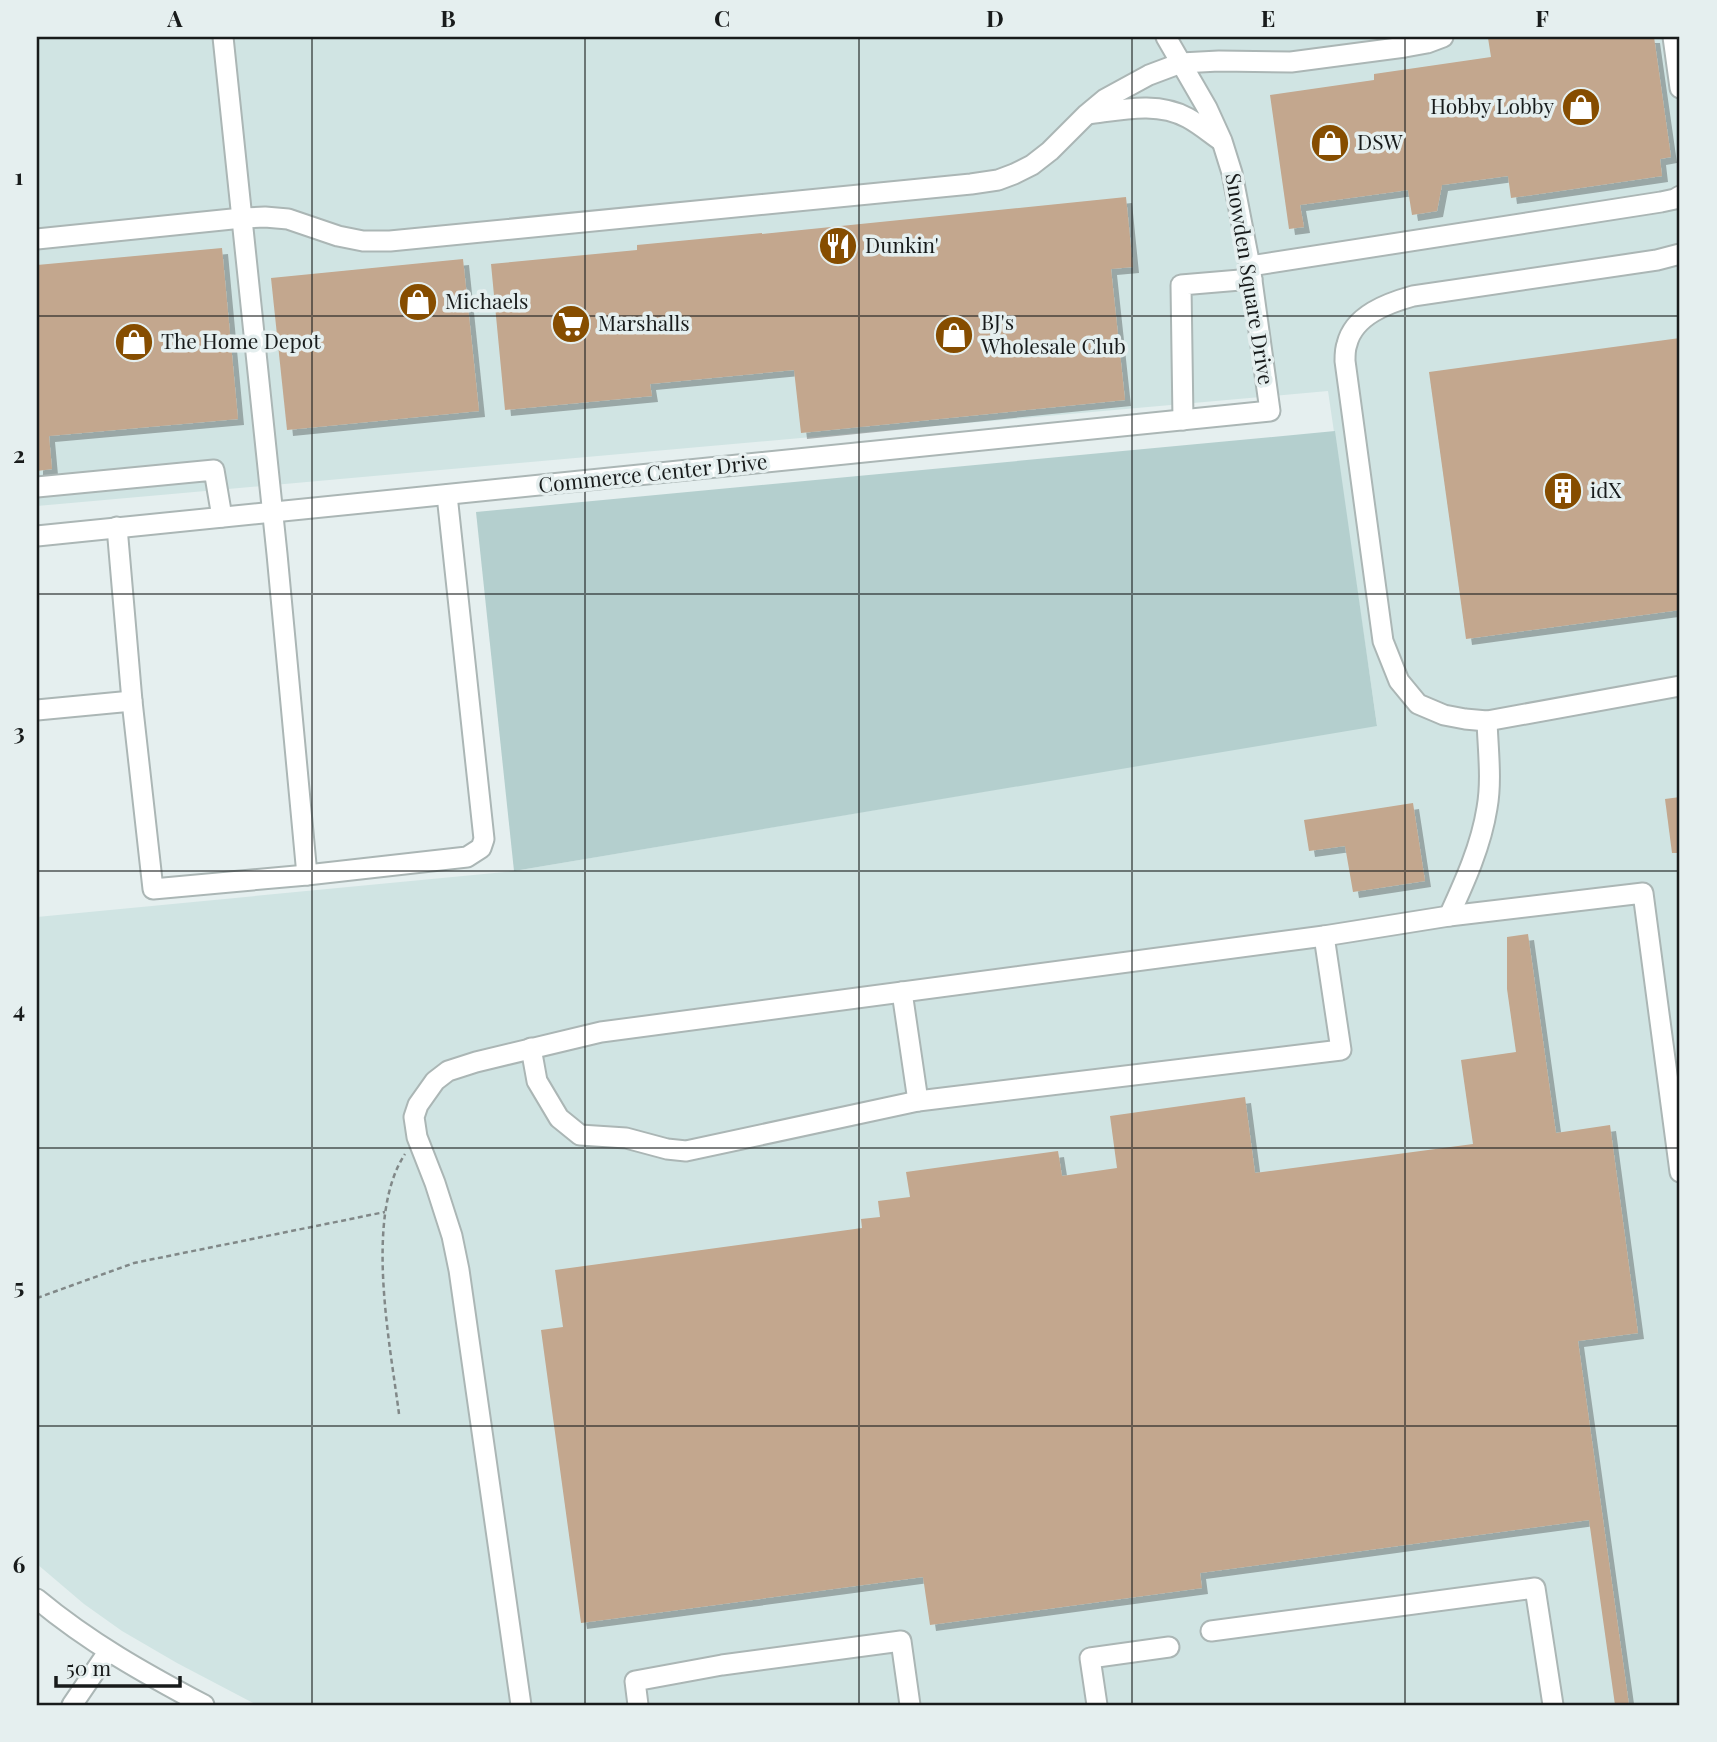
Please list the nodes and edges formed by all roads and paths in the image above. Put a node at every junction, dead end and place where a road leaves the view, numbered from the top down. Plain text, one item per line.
1 (223, 37) edge
2 (1166, 37) edge
3 (1443, 37) edge
4 (1673, 37) edge
5 (1181, 63) junction
6 (1680, 88) edge
7 (1087, 114) junction
8 (1222, 141) junction
9 (1680, 196) edge
10 (242, 218) junction
11 (37, 239) edge
12 (1680, 254) edge
13 (1251, 272) junction
14 (1270, 411) joint
15 (1183, 420) junction
16 (37, 487) edge
17 (447, 495) junction
18 (272, 512) junction
19 (222, 517) junction
20 (117, 527) junction
21 (37, 536) edge
22 (1680, 686) edge
23 (132, 701) junction
24 (37, 710) edge
25 (1487, 721) junction
26 (307, 876) junction
27 (1449, 916) junction
28 (1324, 936) junction
29 (902, 992) junction
30 (531, 1048) junction
31 (918, 1101) junction
32 (416, 1136) junction
33 (1680, 1172) edge
34 (385, 1212) junction
35 (37, 1298) edge
36 (399, 1414) dead end
37 (37, 1600) edge
38 (1211, 1631) dead end
39 (1169, 1647) dead end
40 (108, 1652) junction
41 (72, 1705) edge
42 (204, 1705) edge
43 (521, 1705) edge
44 (638, 1705) edge
45 (910, 1705) edge
46 (1097, 1705) edge
47 (1553, 1705) edge

1 - 10 street
2 - 5 street, Snowden Square Drive
3 - 5 street
4 - 6 street
5 - 7 street
5 - 8 street, Snowden Square Drive
7 - 8 street
7 - 10 street
8 - 13 street, Snowden Square Drive
9 - 13 street
10 - 11 street
10 - 18 street
12 - 25 street
13 - 14 street, Snowden Square Drive
13 - 15 street
14 - 15 street, Commerce Center Drive
15 - 17 street, Commerce Center Drive
16 - 19 street
17 - 18 street, Commerce Center Drive
17 - 26 street
18 - 19 street, Commerce Center Drive
18 - 26 street
19 - 20 street, Commerce Center Drive
20 - 21 street, Commerce Center Drive
20 - 23 street
22 - 25 street
23 - 24 street
23 - 26 street
25 - 27 street
27 - 28 street
27 - 33 street
28 - 29 street
28 - 31 street
29 - 30 street
29 - 31 street
30 - 31 street
30 - 32 street
32 - 34 path
32 - 43 street
34 - 35 path
34 - 36 path
37 - 40 street
38 - 47 street
39 - 46 street
40 - 41 street
40 - 42 street
44 - 45 street

